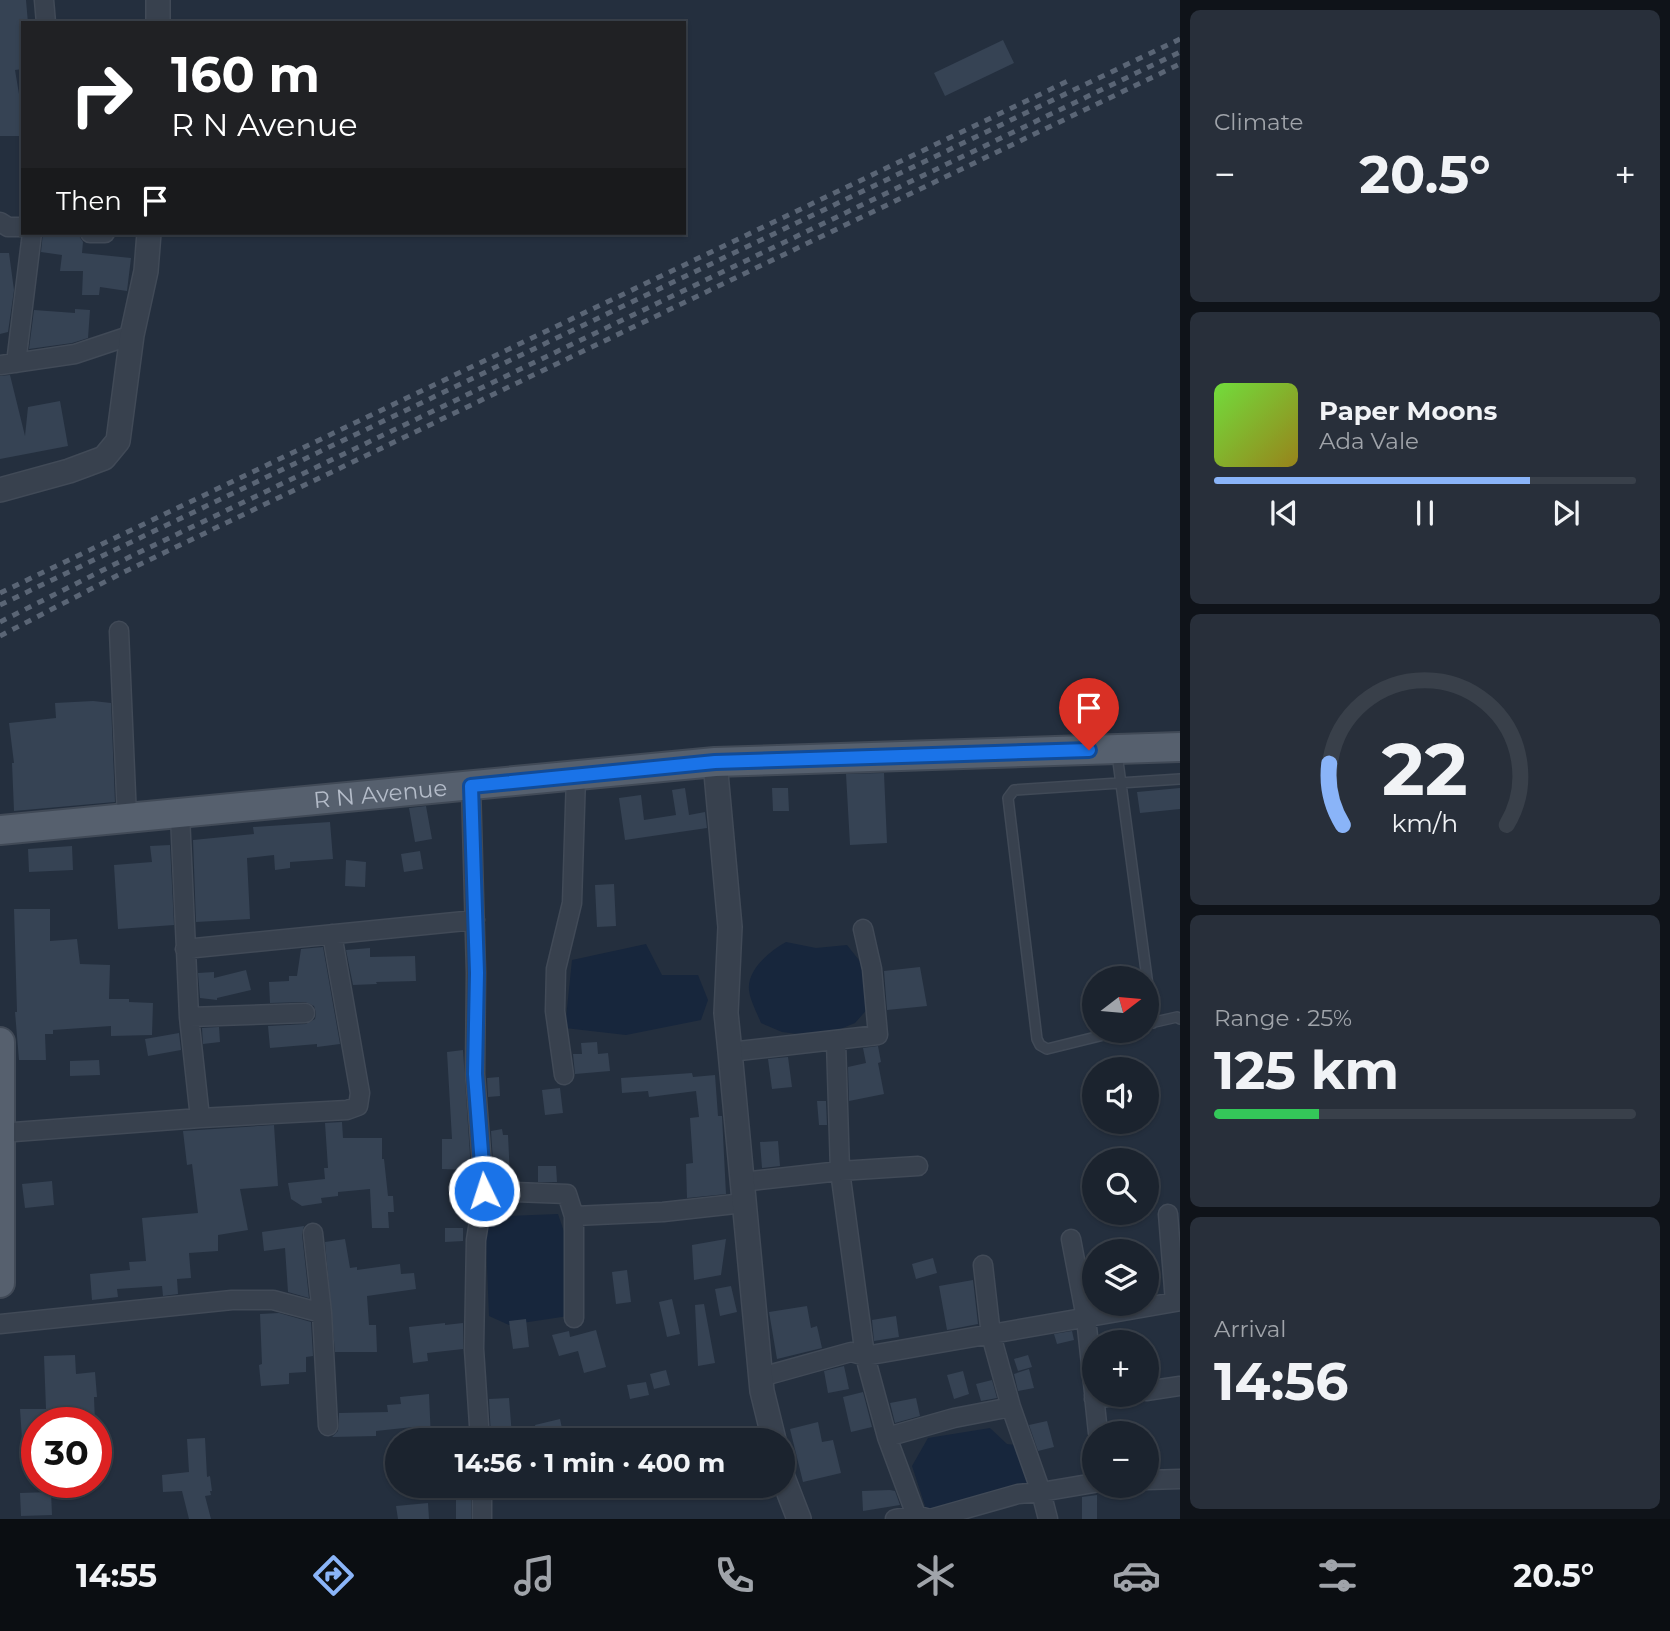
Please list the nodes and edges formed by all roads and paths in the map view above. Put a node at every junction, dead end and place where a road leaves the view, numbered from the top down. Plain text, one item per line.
1 (44, 0) edge
2 (158, 0) edge
3 (46, 21) edge
4 (158, 21) edge
5 (0, 222) edge
6 (21, 227) edge
7 (32, 235) edge
8 (149, 235) edge
9 (132, 335) junction
10 (8, 364) edge
11 (0, 490) edge
12 (119, 631) dead end
13 (1180, 747) edge
14 (1116, 749) junction
15 (715, 762) junction
16 (576, 776) junction
17 (1180, 779) edge
18 (1120, 782) junction
19 (471, 786) junction
20 (180, 815) junction
21 (127, 818) junction
22 (0, 831) edge
23 (475, 920) junction
24 (863, 929) dead end
25 (332, 934) junction
26 (185, 949) junction
27 (1143, 966) edge
28 (305, 1013) dead end
29 (189, 1017) junction
30 (1180, 1019) edge
31 (1159, 1022) edge
32 (1082, 1040) edge
33 (836, 1041) junction
34 (0, 1042) edge
35 (730, 1052) junction
36 (564, 1075) dead end
37 (0, 1094) edge
38 (200, 1118) junction
39 (1, 1133) edge
40 (918, 1166) dead end
41 (840, 1171) junction
42 (484, 1191) junction
43 (743, 1192) junction
44 (1168, 1214) dead end
45 (574, 1216) junction
46 (313, 1233) dead end
47 (1071, 1239) dead end
48 (983, 1265) dead end
49 (0, 1283) edge
50 (1178, 1302) edge
51 (322, 1313) junction
52 (574, 1318) dead end
53 (1086, 1318) junction
54 (0, 1324) edge
55 (1087, 1330) edge
56 (991, 1335) junction
57 (865, 1356) junction
58 (761, 1377) junction
59 (1180, 1386) edge
60 (1159, 1389) edge
61 (1011, 1406) junction
62 (328, 1426) dead end
63 (479, 1428) edge
64 (772, 1428) edge
65 (887, 1437) junction
66 (1180, 1479) edge
67 (1159, 1480) edge
68 (1082, 1485) edge
69 (1041, 1492) junction
70 (482, 1498) edge
71 (791, 1498) edge
72 (916, 1515) junction
73 (482, 1519) edge
74 (799, 1519) edge
75 (895, 1519) edge
76 (1048, 1519) edge

1 - 3 street
2 - 4 street
5 - 6 street
7 - 10 street
8 - 9 street
9 - 10 street
9 - 11 street
12 - 21 street
13 - 14 main road, R N Avenue
14 - 15 main road, R N Avenue
14 - 18 lane
15 - 16 main road, R N Avenue
15 - 35 street
16 - 19 main road, R N Avenue
16 - 36 street
17 - 18 lane
18 - 27 lane
18 - 32 lane
19 - 20 main road, R N Avenue
19 - 23 street
20 - 21 main road, R N Avenue
20 - 26 street
21 - 22 main road, R N Avenue
23 - 25 street
23 - 42 street
24 - 33 street
25 - 26 street
25 - 38 street
26 - 29 street
28 - 29 street
29 - 38 street
30 - 31 lane
33 - 35 street
33 - 41 street
34 - 37 main road
35 - 43 street
37 - 39 main road
38 - 39 street
39 - 49 main road
40 - 41 street
41 - 43 street
41 - 57 street
42 - 45 street
42 - 63 street
43 - 45 street
43 - 58 street
44 - 50 street
45 - 52 street
46 - 51 street
47 - 53 street
48 - 56 street
50 - 53 street
51 - 54 street
51 - 62 street
53 - 55 street
53 - 56 street
56 - 57 street
56 - 61 street
57 - 58 street
57 - 65 street
58 - 64 street
59 - 60 street
61 - 65 street
61 - 69 street
65 - 72 street
66 - 67 street
68 - 69 street
69 - 72 street
69 - 76 street
70 - 73 street
71 - 74 street
72 - 75 street

